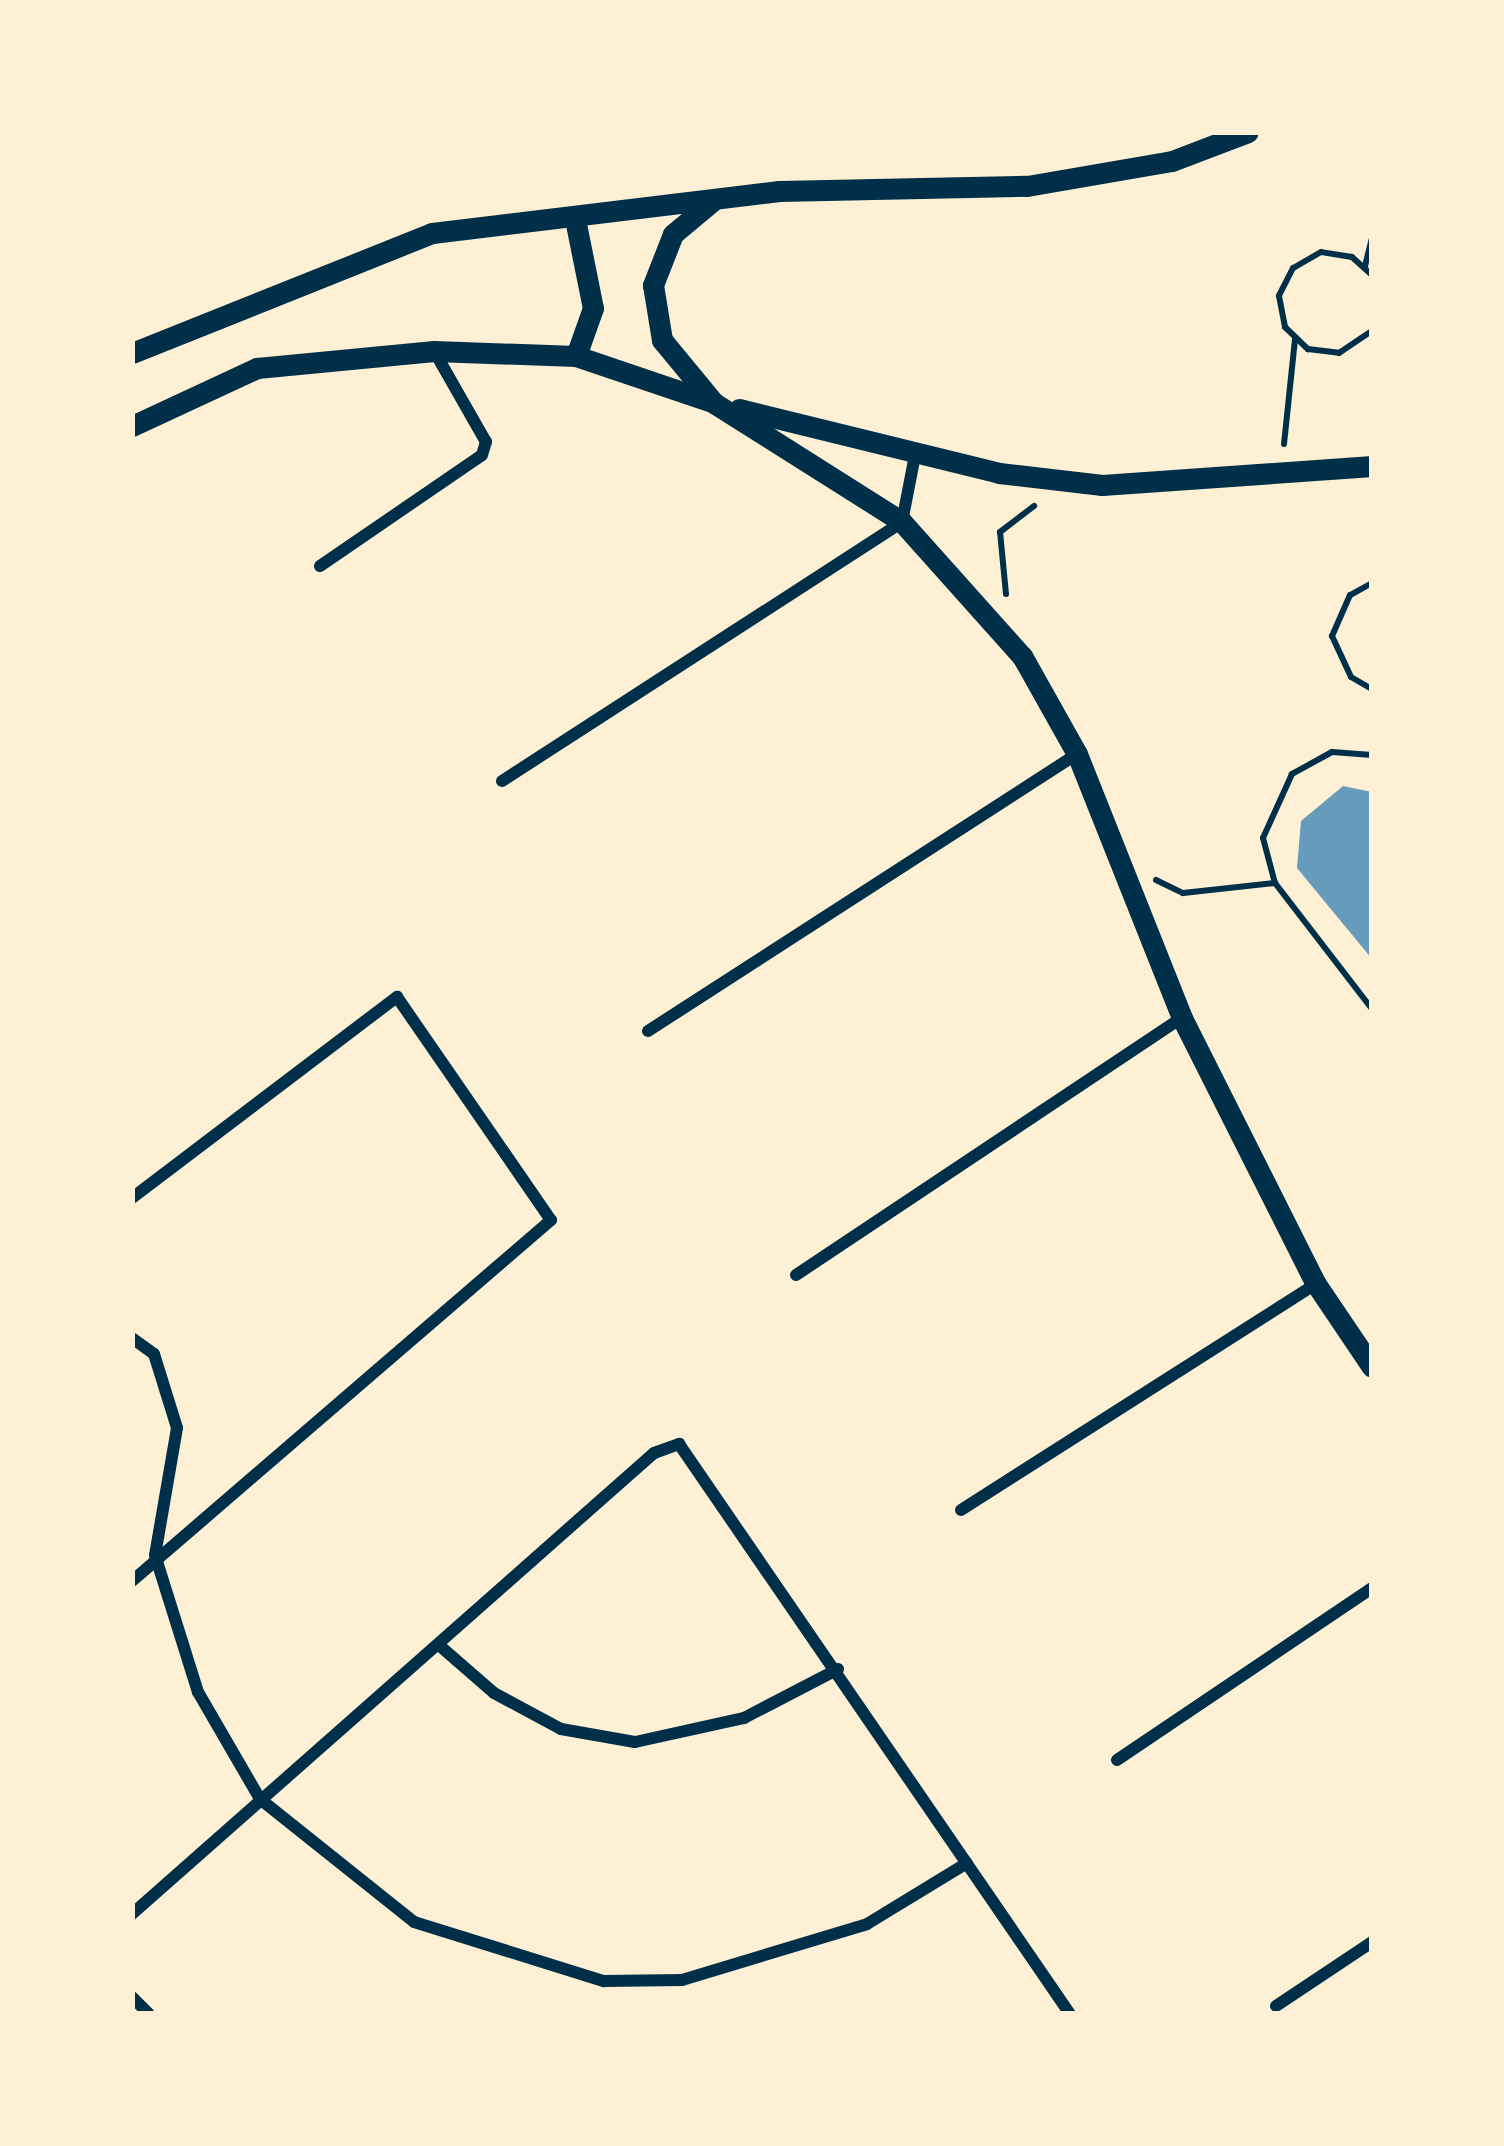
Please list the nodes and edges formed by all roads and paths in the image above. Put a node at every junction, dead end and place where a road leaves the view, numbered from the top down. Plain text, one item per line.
1 (1248, 132) edge
2 (715, 199) junction
3 (575, 218) junction
4 (1372, 237) edge
5 (1365, 266) junction
6 (1372, 275) edge
7 (1372, 331) edge
8 (1295, 340) junction
9 (434, 351) junction
10 (132, 353) edge
11 (576, 356) junction
12 (715, 403) junction
13 (132, 426) edge
14 (915, 455) junction
15 (1372, 466) edge
16 (1281, 479) junction
17 (1045, 502) dead end
18 (902, 522) junction
19 (320, 566) dead end
20 (1372, 583) edge
21 (1022, 656) junction
22 (1372, 689) edge
23 (1077, 754) junction
24 (1372, 755) edge
25 (502, 781) dead end
26 (1117, 862) junction
27 (1275, 883) junction
28 (1372, 1009) edge
29 (1182, 1018) junction
30 (647, 1031) dead end
31 (132, 1198) edge
32 (796, 1275) dead end
33 (1316, 1284) junction
34 (132, 1338) edge
35 (1372, 1367) edge
36 (961, 1510) dead end
37 (155, 1555) junction
38 (132, 1581) edge
39 (1372, 1588) edge
40 (440, 1646) junction
41 (838, 1669) junction
42 (1117, 1760) dead end
43 (260, 1798) junction
44 (968, 1863) junction
45 (132, 1914) edge
46 (1372, 1942) edge
47 (132, 1997) edge
48 (1276, 2006) dead end
49 (149, 2014) edge
50 (1070, 2014) edge

1 - 2 street
2 - 3 street
2 - 12 street
3 - 10 street
3 - 11 street
4 - 5 path
5 - 6 path
5 - 8 path
7 - 8 path
8 - 16 path
9 - 11 street
9 - 13 street
9 - 19 street
11 - 12 street
12 - 14 street
12 - 18 street
14 - 16 street
14 - 18 street
15 - 16 street
17 - 21 path
18 - 21 street
18 - 25 street
20 - 22 path
21 - 23 street
23 - 26 street
23 - 30 street
24 - 27 path
26 - 27 path
26 - 29 street
27 - 28 path
29 - 32 street
29 - 33 street
31 - 37 street
33 - 35 street
33 - 36 street
34 - 37 street
37 - 38 street
37 - 43 street
39 - 42 street
40 - 41 street
40 - 41 street
40 - 43 street
41 - 44 street
43 - 44 street
43 - 45 street
44 - 50 street
46 - 48 street
47 - 49 street

